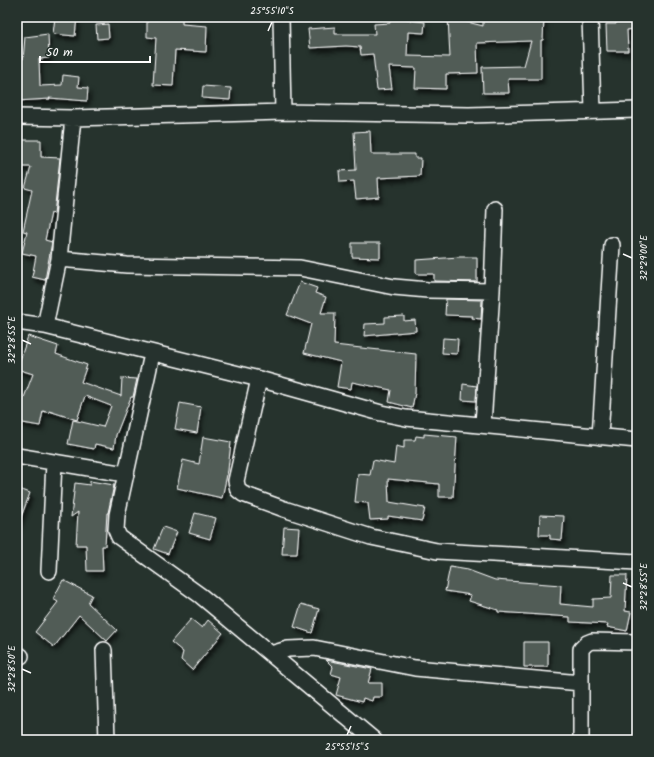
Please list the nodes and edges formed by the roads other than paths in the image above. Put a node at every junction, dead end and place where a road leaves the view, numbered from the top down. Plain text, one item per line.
1 (281, 17) edge
2 (590, 17) edge
3 (637, 110) edge
4 (592, 111) junction
5 (283, 112) junction
6 (17, 117) edge
7 (73, 118) junction
8 (495, 209) dead end
9 (612, 245) dead end
10 (59, 258) junction
11 (492, 291) junction
12 (17, 322) edge
13 (45, 326) junction
14 (152, 354) junction
15 (259, 379) junction
16 (483, 424) junction
17 (600, 438) junction
18 (637, 440) edge
19 (17, 456) edge
20 (54, 462) junction
21 (125, 474) junction
22 (637, 562) edge
23 (49, 571) dead end
24 (637, 642) edge
25 (104, 650) dead end
26 (271, 654) junction
27 (581, 683) junction
28 (107, 740) edge
29 (374, 740) edge
30 (581, 740) edge

1 - 5 street
2 - 4 street
3 - 4 street
4 - 5 street
5 - 7 street
6 - 7 street
7 - 10 street
8 - 11 street
9 - 17 street
10 - 11 street
10 - 13 street
11 - 16 street
12 - 13 street
13 - 14 street
14 - 15 street
14 - 21 street
15 - 16 street
15 - 22 street
16 - 17 street
17 - 18 street
19 - 20 street
20 - 21 street
20 - 23 street
21 - 26 street
24 - 27 street
25 - 28 street
26 - 27 street
26 - 29 street
27 - 30 street

